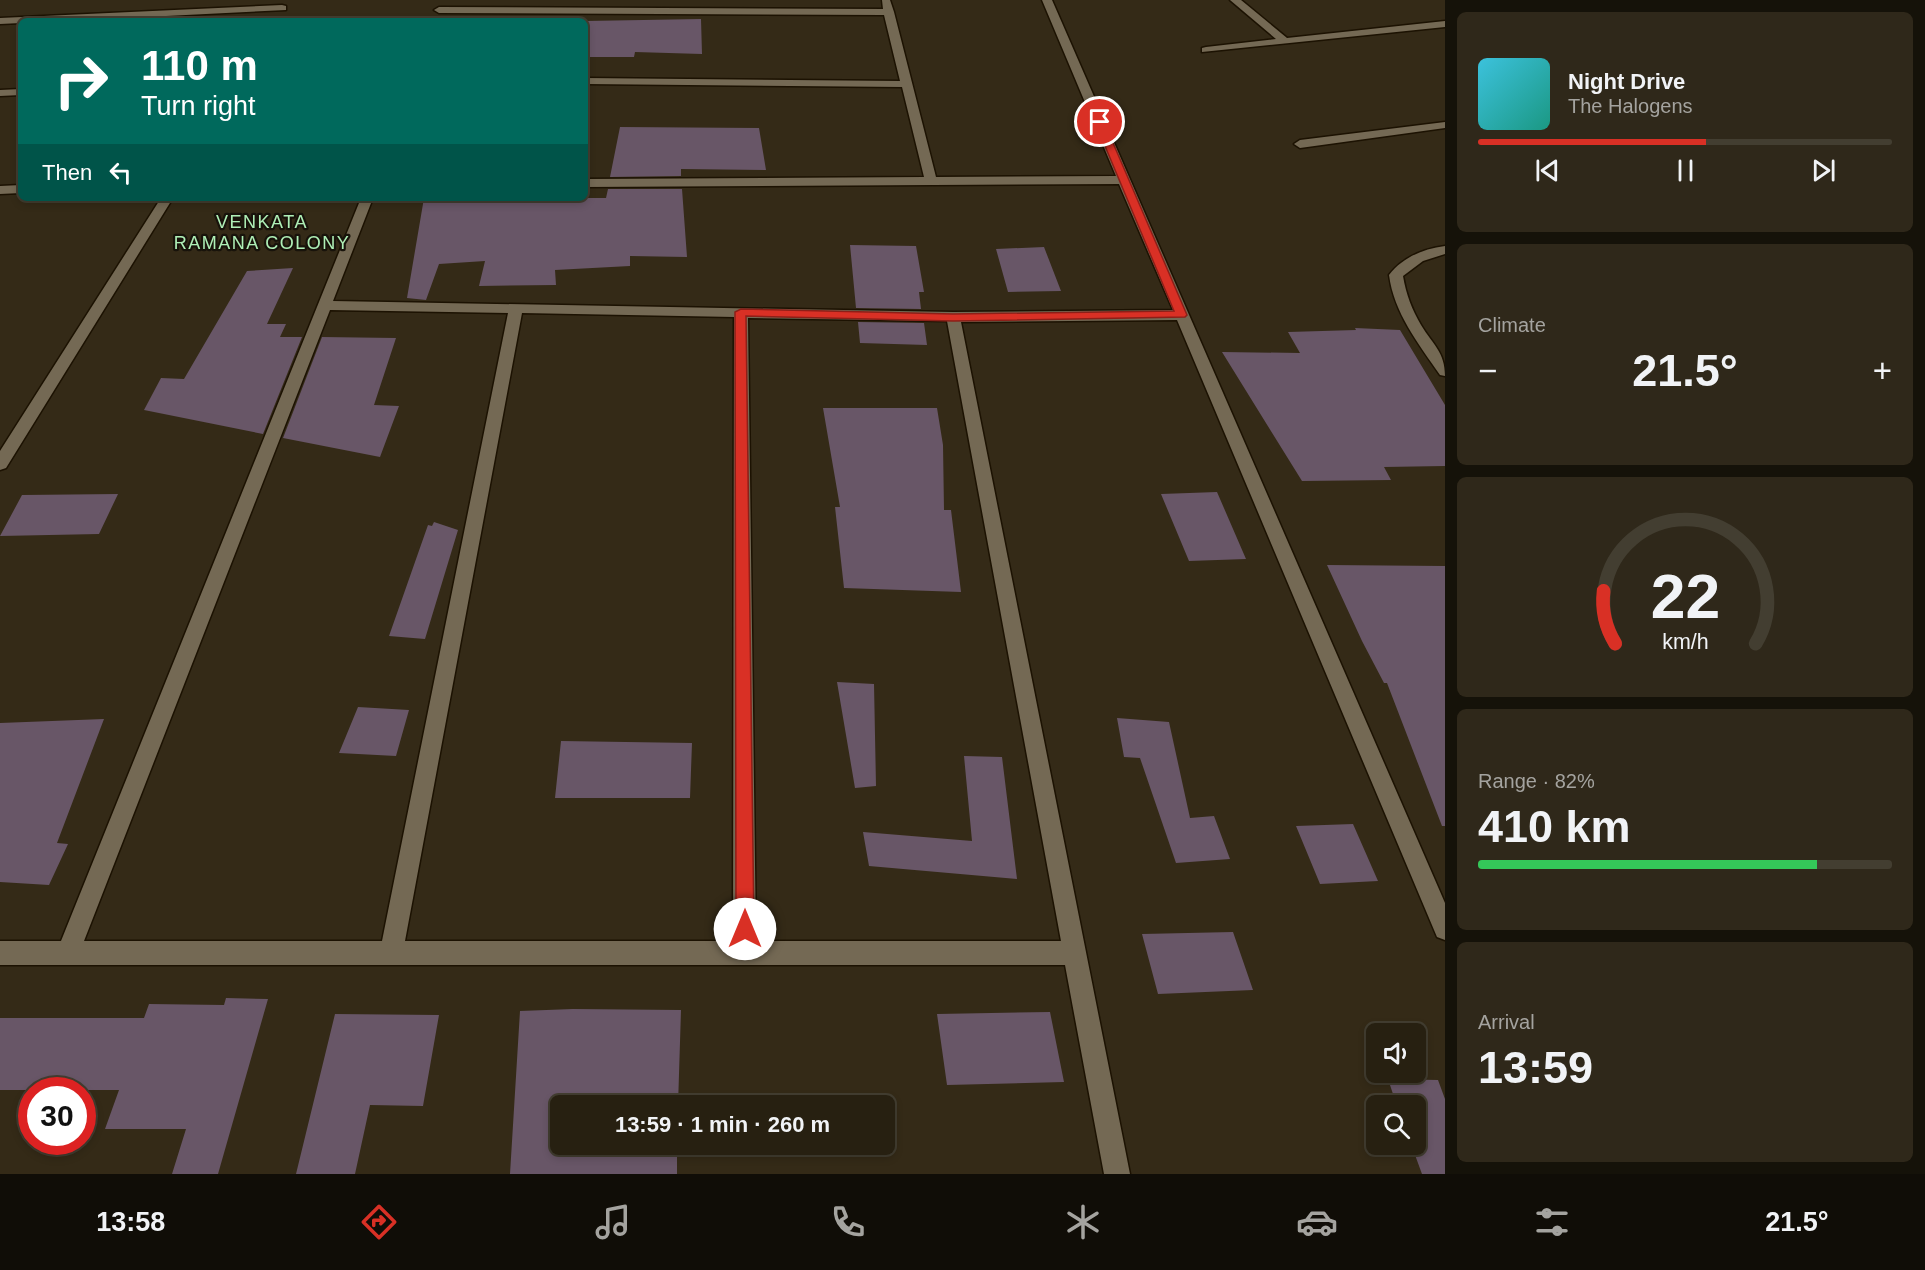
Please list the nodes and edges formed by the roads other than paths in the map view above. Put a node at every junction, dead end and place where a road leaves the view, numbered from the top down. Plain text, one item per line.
1 (886, 0) edge
2 (1047, 0) edge
3 (1235, 0) edge
4 (284, 4) edge
5 (441, 5) edge
6 (889, 12) junction
7 (50, 18) edge
8 (276, 18) edge
9 (18, 20) edge
10 (0, 21) edge
11 (1445, 24) edge
12 (1284, 42) junction
13 (1206, 50) dead end
14 (588, 81) edge
15 (906, 84) junction
16 (18, 92) edge
17 (0, 93) edge
18 (1445, 125) edge
19 (1300, 144) dead end
20 (1125, 180) junction
21 (931, 181) junction
22 (588, 183) edge
23 (18, 189) edge
24 (0, 190) edge
25 (165, 201) edge
26 (366, 201) edge
27 (1445, 250) edge
28 (324, 304) junction
29 (516, 309) junction
30 (741, 312) junction
31 (1181, 315) junction
32 (953, 317) junction
33 (1445, 371) edge
34 (0, 465) edge
35 (1445, 928) edge
36 (0, 952) edge
37 (68, 952) junction
38 (745, 953) junction
39 (1074, 953) junction
40 (391, 954) junction
41 (1117, 1174) edge

1 - 6 street
2 - 20 street
3 - 12 street
4 - 7 street
4 - 8 street
5 - 6 street
6 - 15 street
9 - 10 street
11 - 12 street
12 - 13 street
14 - 15 street
15 - 21 street
16 - 17 street
18 - 19 street
20 - 21 street
20 - 31 street
21 - 22 street
23 - 24 street
25 - 34 street
26 - 28 street
27 - 33 street
28 - 29 street
28 - 37 street
29 - 30 street
29 - 40 street
30 - 32 street
30 - 38 street
31 - 32 street
31 - 35 street
32 - 39 street
36 - 37 street
37 - 40 street
38 - 39 street
38 - 40 street
39 - 41 street

